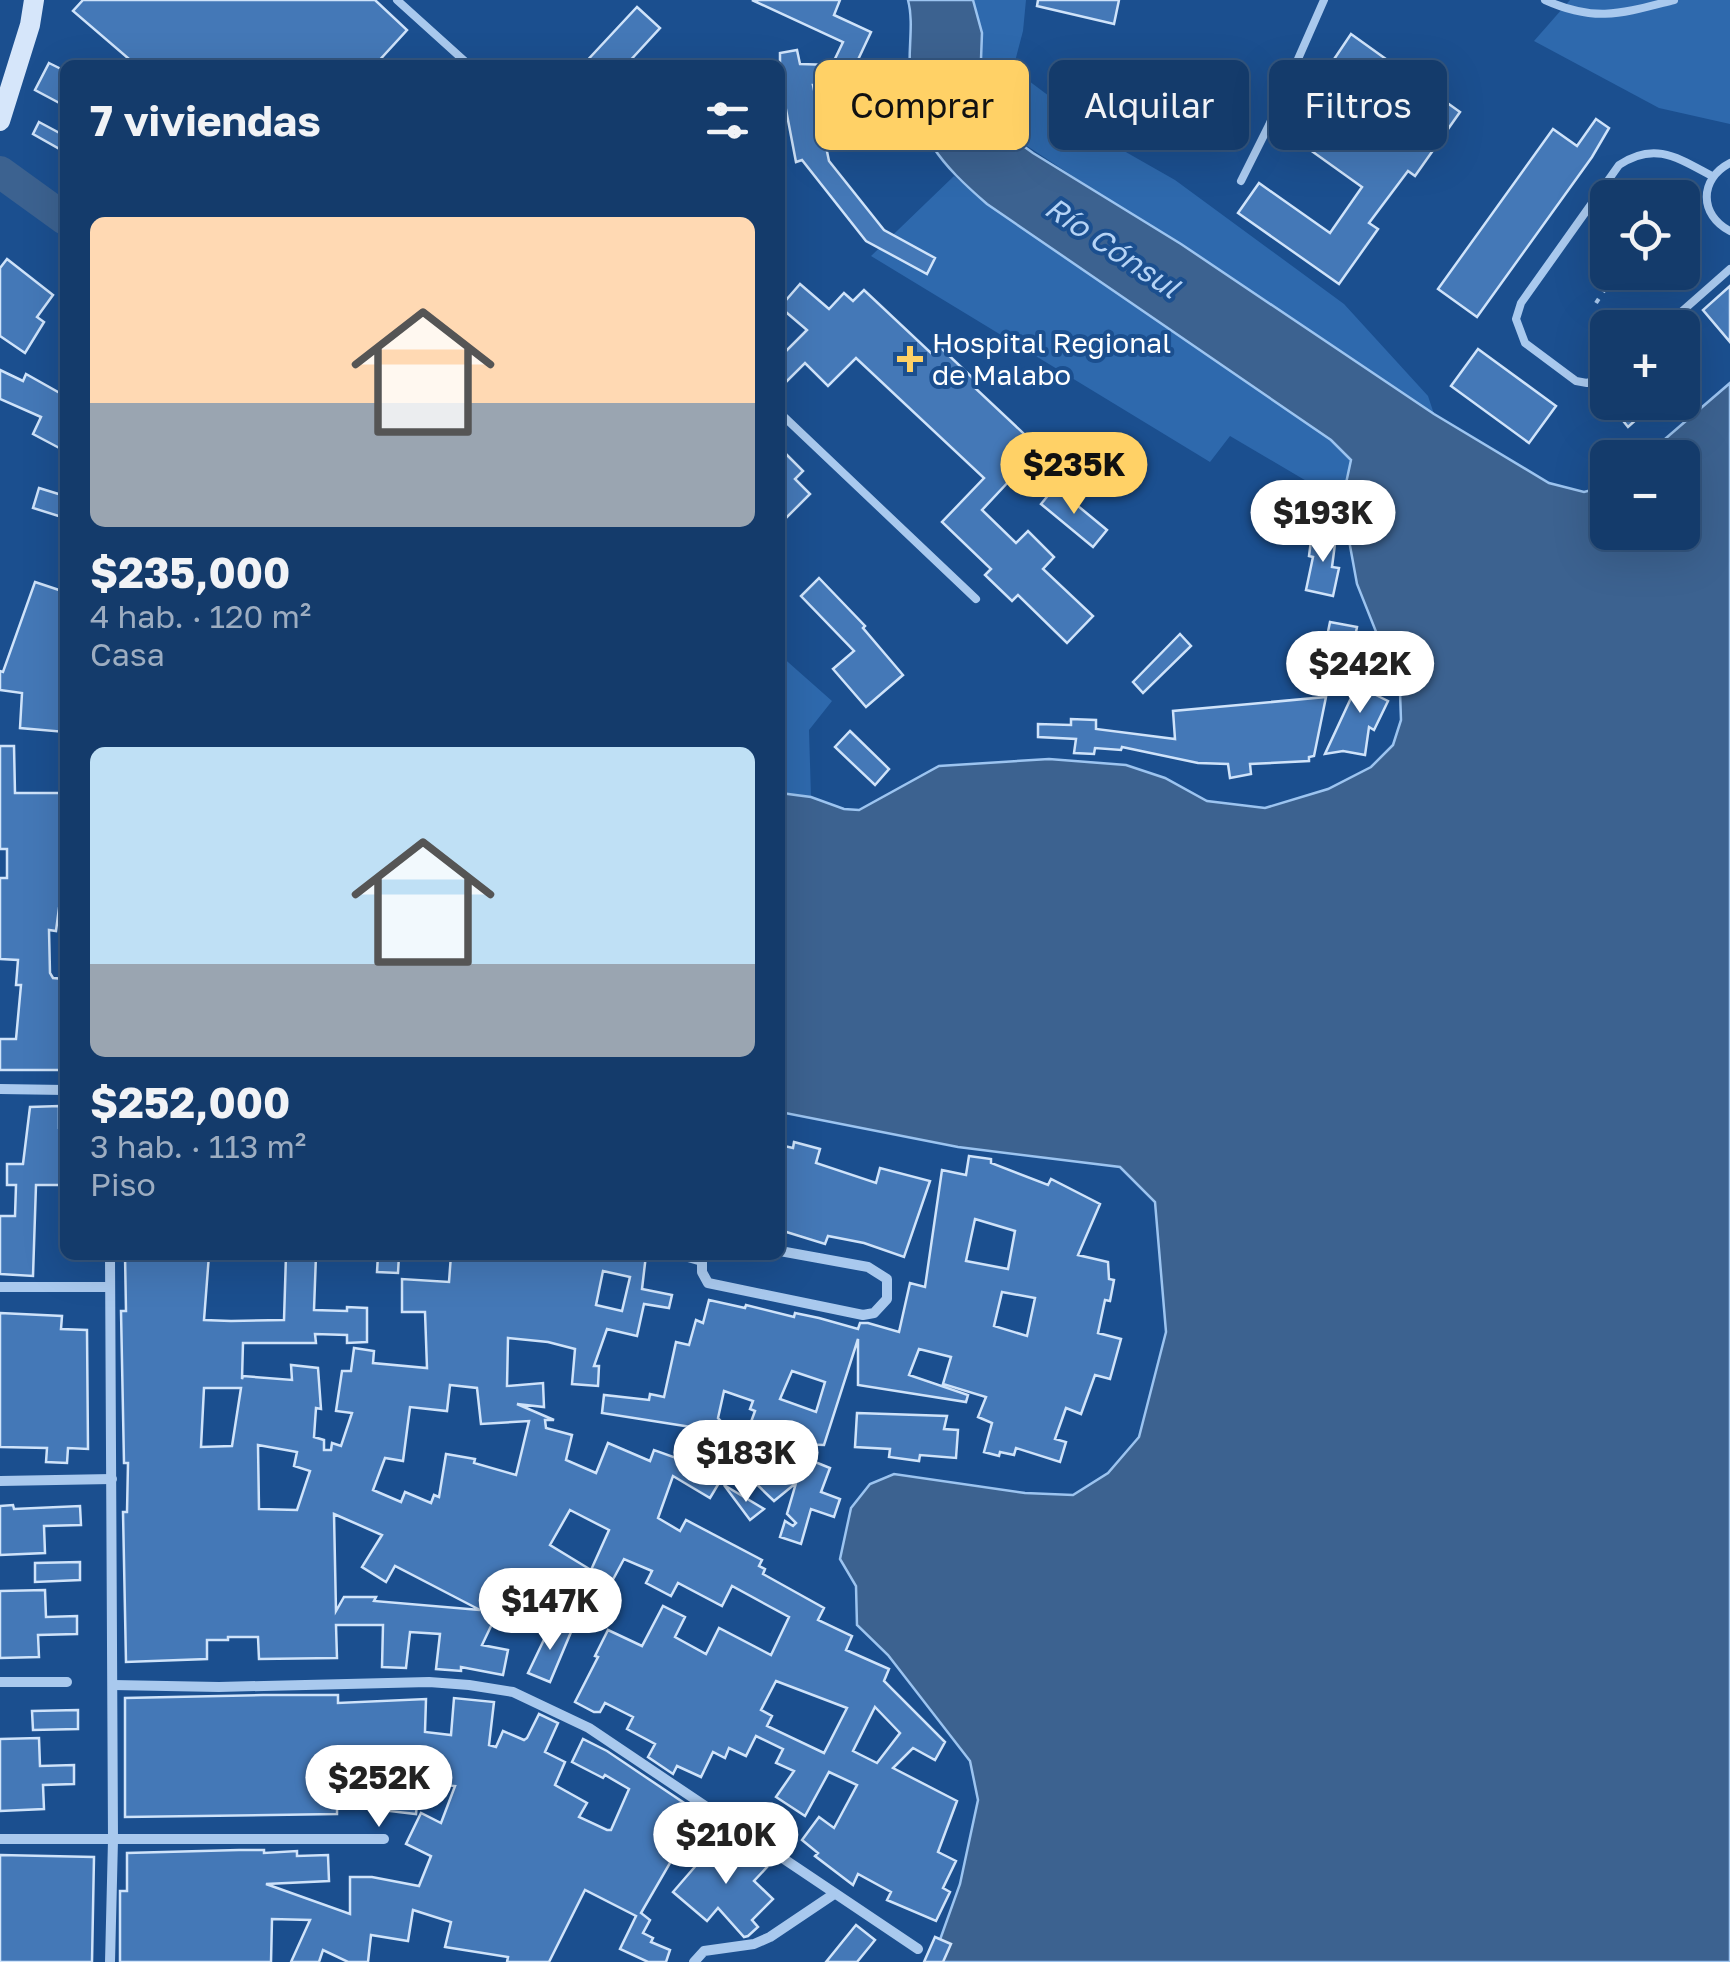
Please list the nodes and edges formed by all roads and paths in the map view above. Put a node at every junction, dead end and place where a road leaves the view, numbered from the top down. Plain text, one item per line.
1 (34, 0) edge
2 (398, 0) edge
3 (1324, 0) edge
4 (1545, 0) edge
5 (1674, 0) edge
6 (464, 60) edge
7 (0, 121) edge
8 (1730, 163) edge
9 (1712, 176) junction
10 (1241, 180) dead end
11 (1730, 231) edge
12 (1730, 269) edge
13 (1604, 290) edge
14 (1596, 302) dead end
15 (1683, 310) edge
16 (1590, 382) edge
17 (785, 418) edge
18 (976, 599) dead end
19 (0, 1089) edge
20 (60, 1090) edge
21 (785, 1252) edge
22 (110, 1260) edge
23 (702, 1260) edge
24 (0, 1286) edge
25 (109, 1287) junction
26 (112, 1479) junction
27 (0, 1481) edge
28 (0, 1682) edge
29 (66, 1682) dead end
30 (112, 1685) junction
31 (0, 1839) edge
32 (384, 1839) dead end
33 (113, 1840) junction
34 (834, 1894) junction
35 (918, 1949) dead end
36 (110, 1962) edge
37 (694, 1962) edge

1 - 7 main road
2 - 6 lane
3 - 10 lane
4 - 5 lane
8 - 9 lane
9 - 11 lane
9 - 16 lane
12 - 15 lane
13 - 14 path
17 - 18 lane
19 - 20 street
21 - 23 street
22 - 25 street
24 - 25 street
25 - 26 street
26 - 27 street
26 - 30 street
28 - 29 street
30 - 33 street
30 - 34 street
31 - 33 street
32 - 33 street
33 - 36 street
34 - 35 street
34 - 37 street

